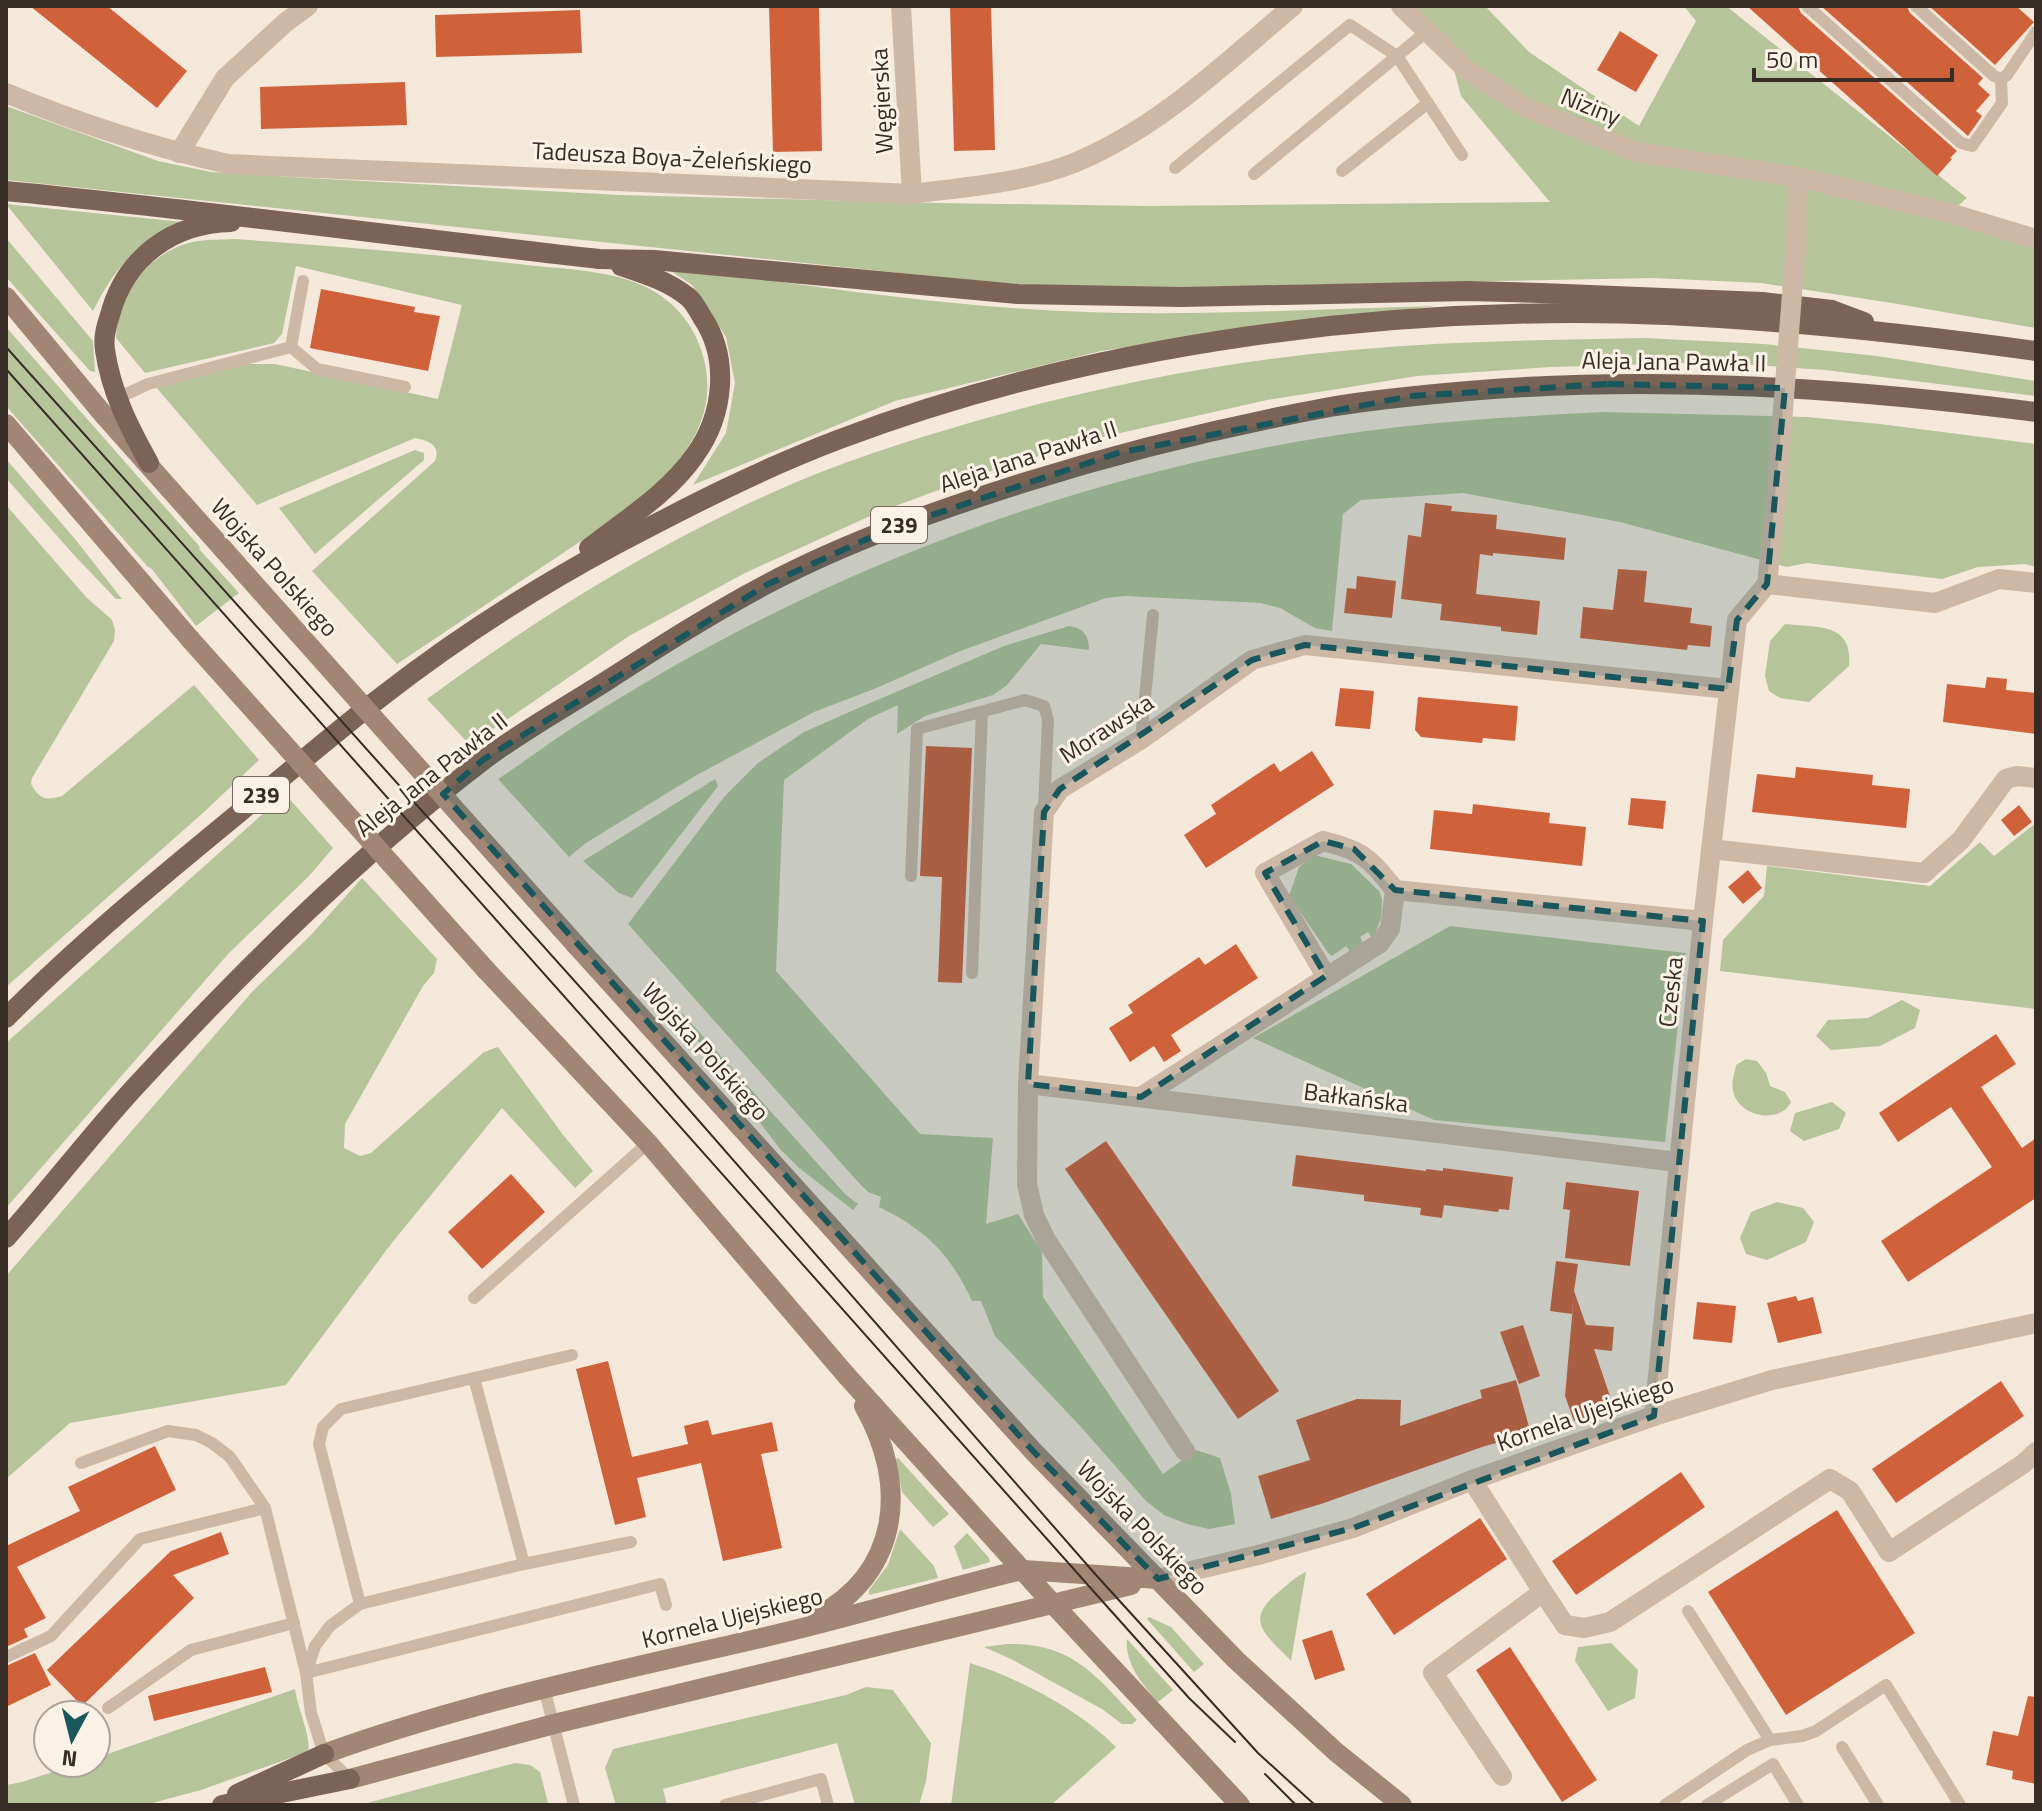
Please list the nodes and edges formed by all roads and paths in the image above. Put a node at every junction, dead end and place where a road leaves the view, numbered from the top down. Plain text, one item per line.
1 (308, 6) edge
2 (901, 6) edge
3 (1293, 6) edge
4 (1401, 6) edge
5 (1807, 6) edge
6 (1916, 6) edge
7 (1426, 32) junction
8 (2036, 32) edge
9 (1397, 56) junction
10 (2001, 79) junction
11 (6, 93) edge
12 (1428, 103) junction
13 (179, 153) junction
14 (1462, 155) dead end
15 (1175, 168) dead end
16 (1342, 171) dead end
17 (1254, 174) dead end
18 (1797, 177) junction
19 (6, 191) edge
20 (912, 194) junction
21 (266, 221) junction
22 (2036, 239) edge
23 (599, 259) junction
24 (303, 281) dead end
25 (6, 297) edge
26 (1894, 333) junction
27 (291, 347) junction
28 (2036, 351) edge
29 (405, 387) dead end
30 (116, 399) junction
31 (2036, 412) edge
32 (6, 424) edge
33 (149, 463) junction
34 (2036, 583) edge
35 (1767, 584) junction
36 (533, 594) junction
37 (1153, 615) dead end
38 (1728, 689) junction
39 (982, 712) junction
40 (1140, 740) junction
41 (2036, 778) edge
42 (1044, 812) junction
43 (1711, 849) junction
44 (911, 876) dead end
45 (1395, 890) junction
46 (1703, 921) junction
47 (972, 973) dead end
48 (1326, 976) junction
49 (6, 1018) edge
50 (1028, 1084) junction
51 (1141, 1097) junction
52 (648, 1143) junction
53 (1678, 1162) junction
54 (6, 1238) edge
55 (474, 1298) dead end
56 (2036, 1323) edge
57 (572, 1355) dead end
58 (846, 1375) junction
59 (474, 1378) junction
60 (1654, 1416) junction
61 (1185, 1451) dead end
62 (2036, 1452) edge
63 (81, 1463) dead end
64 (1472, 1480) junction
65 (265, 1508) junction
66 (631, 1542) dead end
67 (524, 1564) junction
68 (1023, 1570) junction
69 (1158, 1579) junction
70 (1543, 1592) junction
71 (1052, 1603) junction
72 (360, 1604) junction
73 (666, 1605) dead end
74 (1688, 1611) dead end
75 (294, 1623) junction
76 (786, 1632) junction
77 (6, 1657) edge
78 (306, 1673) junction
79 (544, 1688) junction
80 (112, 1705) edge
81 (554, 1724) junction
82 (1770, 1740) junction
83 (1842, 1747) dead end
84 (324, 1754) junction
85 (1502, 1776) dead end
86 (350, 1779) junction
87 (752, 1802) edge
88 (1709, 1804) edge
89 (212, 1805) edge
90 (222, 1805) edge
91 (574, 1805) edge
92 (725, 1805) edge
93 (828, 1805) edge
94 (1240, 1805) edge
95 (1402, 1805) edge
96 (1665, 1805) edge
97 (1798, 1805) edge
98 (1878, 1805) edge
99 (1960, 1805) edge

1 - 13 street
2 - 20 street, Węgierska
3 - 20 street, Tadeusza Boya-Żeleńskiego
4 - 7 street, Niziny
5 - 10 lane
6 - 10 lane
7 - 9 lane
7 - 18 street, Niziny
8 - 10 lane
9 - 12 lane
9 - 15 lane
9 - 17 lane
11 - 13 street, Tadeusza Boya-Żeleńskiego
12 - 14 lane
12 - 16 lane
13 - 20 street, Tadeusza Boya-Żeleńskiego
18 - 22 street, Niziny
18 - 35 street, bridge
19 - 21 main road
21 - 23 main road
21 - 30 main road
23 - 26 main road
23 - 36 main road
24 - 27 lane
25 - 33 street, Wojska Polskiego
26 - 28 main road, Aleja Jana Pawła II / 239
26 - 36 main road, Aleja Jana Pawła II / 239
27 - 29 lane
27 - 30 lane
30 - 33 main road
31 - 54 main road, Aleja Jana Pawła II / 239
32 - 52 street, bridge
33 - 69 street, Wojska Polskiego, bridge
34 - 35 street
35 - 38 street, Czeska
36 - 49 main road, Aleja Jana Pawła II / 239
37 - 40 lane
38 - 40 street, Morawska
38 - 43 street, Czeska
39 - 42 lane
39 - 44 lane
39 - 47 lane
40 - 42 street, Morawska
41 - 43 street
42 - 50 street
43 - 46 street, Czeska
45 - 46 street
45 - 48 street
45 - 48 street
46 - 53 street, Czeska
48 - 51 street
50 - 51 street, Bałkańska
50 - 61 street
51 - 53 street, Bałkańska
52 - 55 lane
52 - 58 street
53 - 60 street, Czeska
56 - 60 street, Kornela Ujejskiego
57 - 59 lane
58 - 68 street
58 - 76 street
59 - 67 lane
59 - 72 lane
60 - 64 street, Kornela Ujejskiego
62 - 70 street
63 - 65 lane
64 - 69 street, Kornela Ujejskiego
64 - 70 street
65 - 75 lane
65 - 77 lane
66 - 67 lane
67 - 72 lane
68 - 69 street, Kornela Ujejskiego
68 - 71 street
68 - 76 street, Kornela Ujejskiego
69 - 71 street, Kornela Ujejskiego
69 - 95 street, Wojska Polskiego
70 - 85 street
71 - 81 street, Kornela Ujejskiego
71 - 94 street
72 - 78 lane
73 - 78 lane
74 - 82 lane
75 - 78 lane
75 - 80 lane
76 - 79 street, Kornela Ujejskiego
78 - 84 lane
79 - 81 lane
79 - 84 street, Kornela Ujejskiego
81 - 86 street, Kornela Ujejskiego
81 - 91 lane
82 - 96 lane
82 - 99 lane
83 - 98 lane
84 - 86 lane
84 - 89 main road
86 - 90 main road
87 - 92 lane
87 - 93 lane
88 - 97 lane

